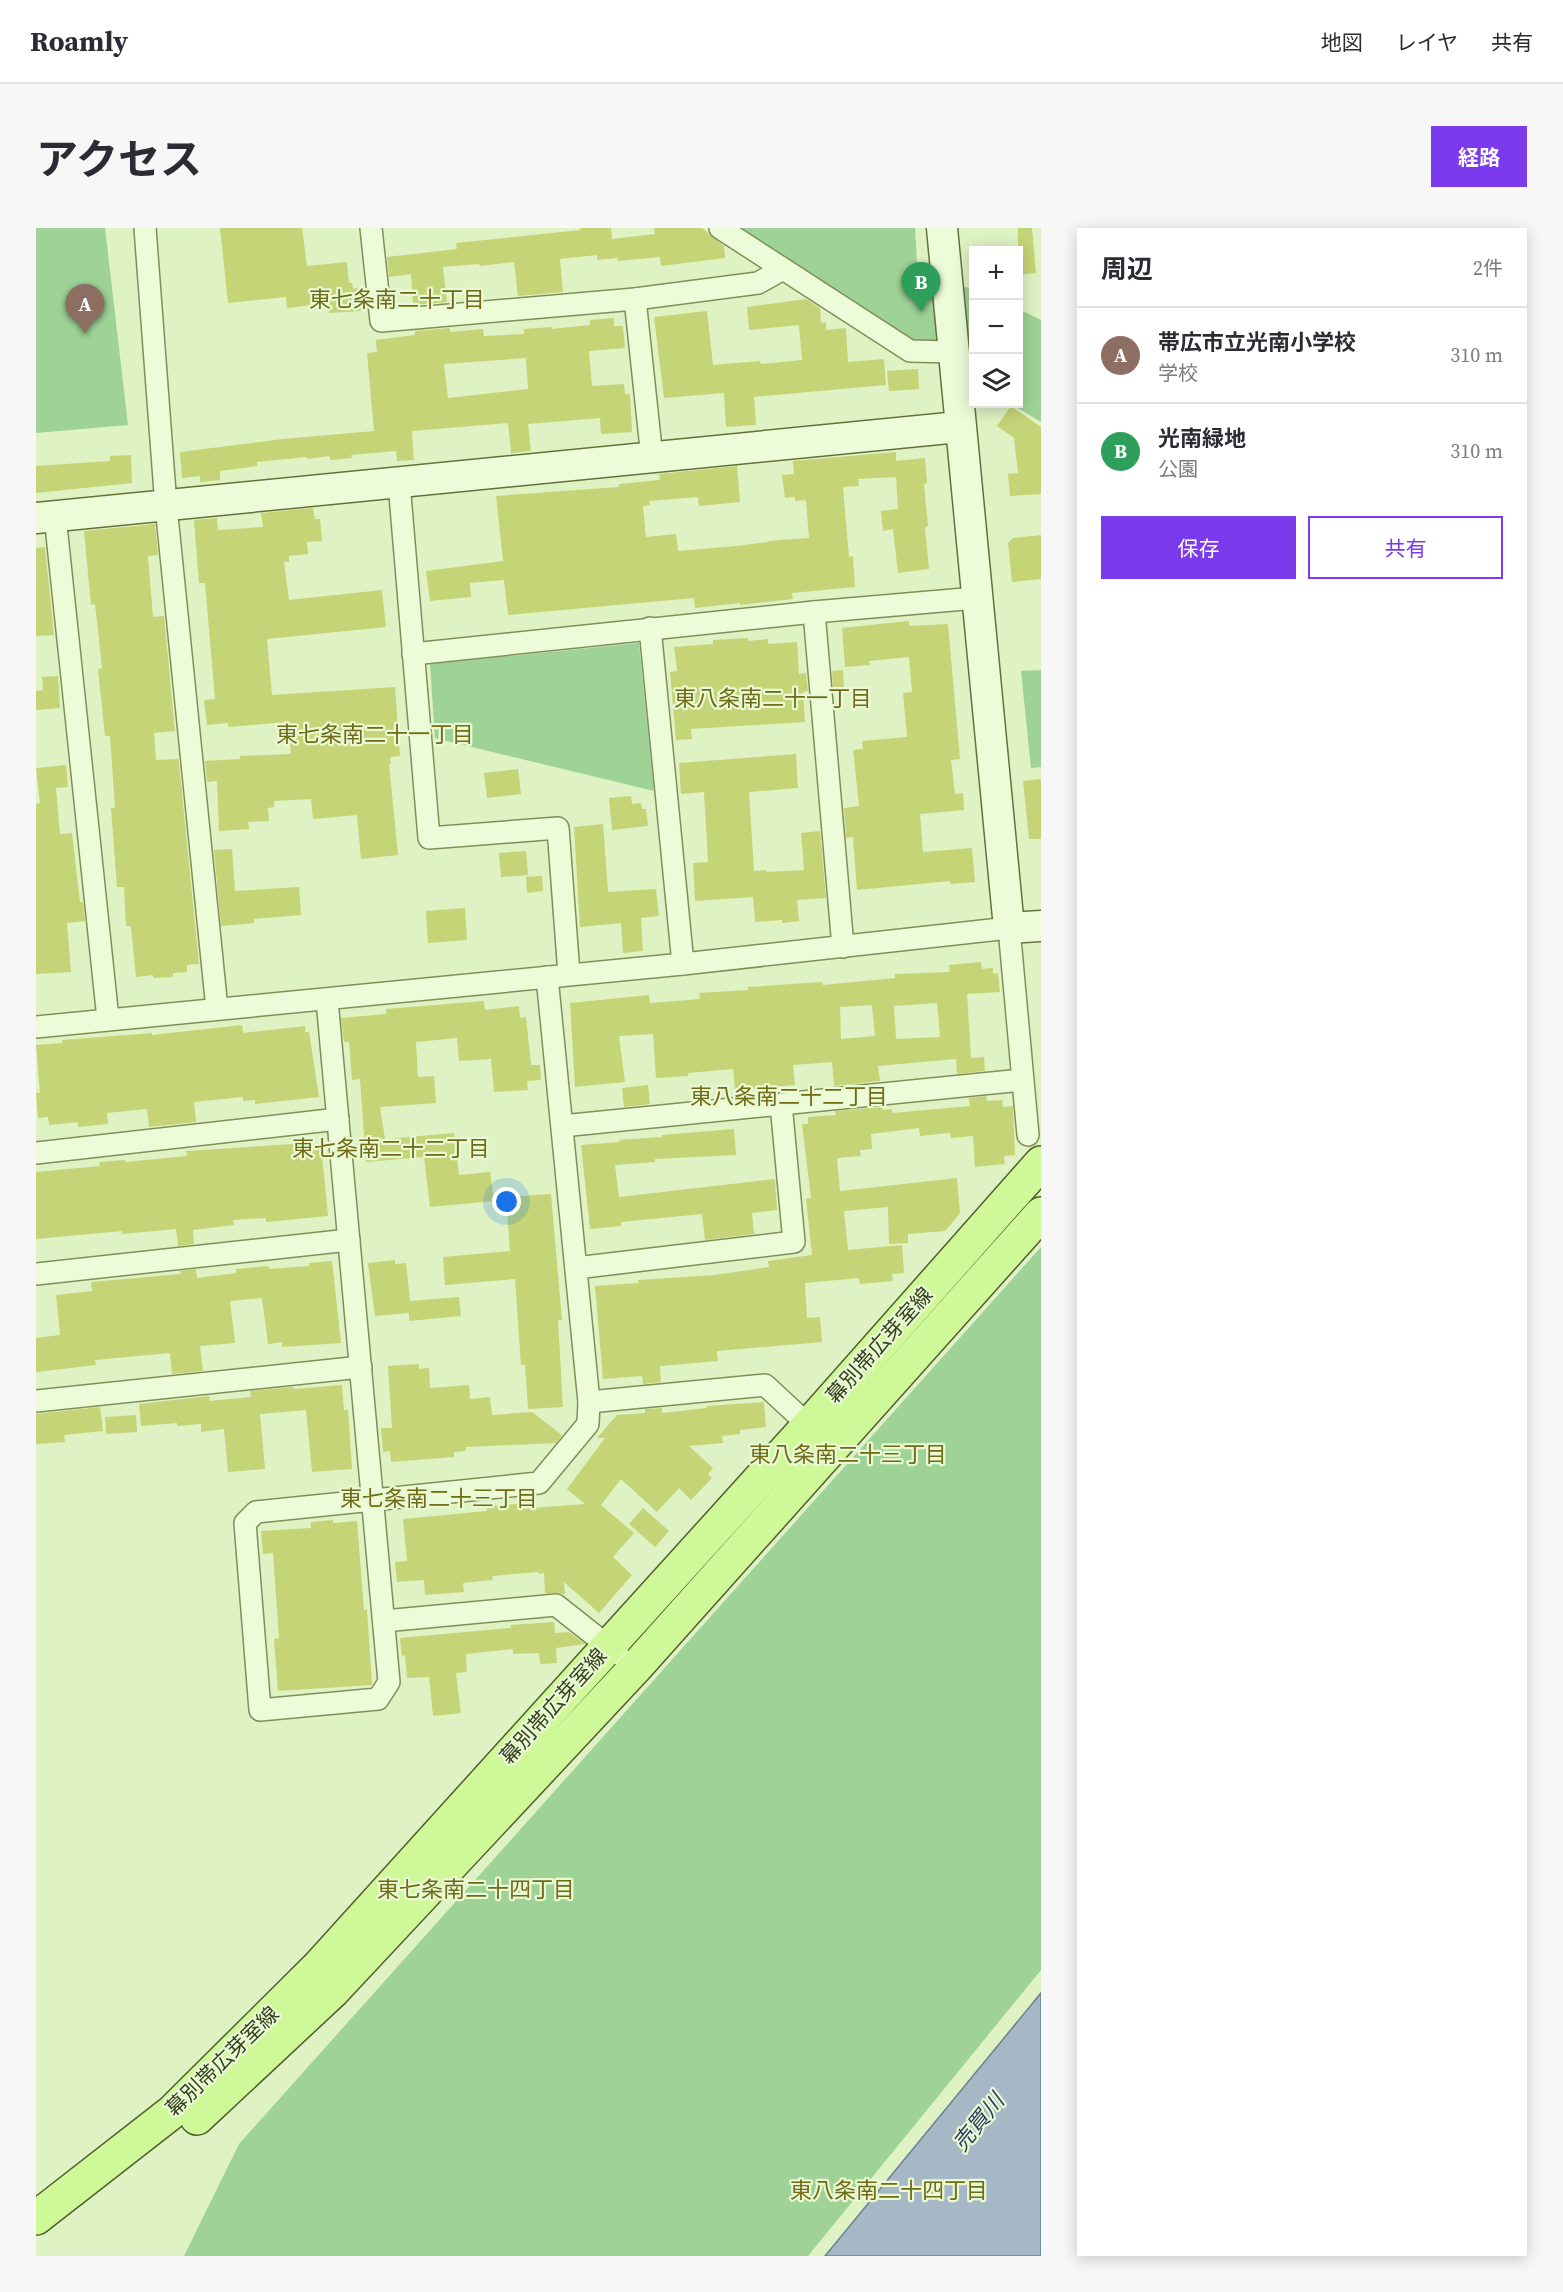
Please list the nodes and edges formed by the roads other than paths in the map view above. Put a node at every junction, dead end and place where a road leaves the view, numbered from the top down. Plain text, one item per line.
1 (145, 228) edge
2 (371, 228) edge
3 (720, 228) edge
4 (942, 228) edge
5 (783, 269) junction
6 (635, 299) junction
7 (952, 352) junction
8 (959, 427) junction
9 (652, 458) junction
10 (399, 483) junction
11 (166, 506) junction
12 (46, 517) edge
13 (976, 598) junction
14 (813, 612) junction
15 (650, 628) junction
16 (413, 654) junction
17 (1041, 926) edge
18 (1009, 928) junction
19 (843, 947) junction
20 (683, 964) junction
21 (569, 974) junction
22 (546, 976) junction
23 (327, 1000) junction
24 (217, 1009) junction
25 (108, 1019) junction
26 (36, 1027) edge
27 (1022, 1080) junction
28 (781, 1104) junction
29 (338, 1119) junction
30 (562, 1126) junction
31 (1035, 1149) edge
32 (36, 1153) edge
33 (1041, 1214) edge
34 (349, 1240) junction
35 (576, 1268) junction
36 (36, 1274) edge
37 (361, 1367) junction
38 (36, 1401) edge
39 (589, 1402) junction
40 (820, 1436) junction
41 (373, 1500) junction
42 (384, 1621) junction
43 (607, 1645) junction
44 (636, 1668) junction
45 (36, 2218) edge
46 (36, 2244) edge

1 - 11 street
2 - 6 street
3 - 5 street
4 - 7 street
5 - 6 street
5 - 7 street
6 - 9 street
7 - 8 street
8 - 9 street
8 - 13 street
9 - 10 street
10 - 11 street
10 - 16 street
11 - 12 street
11 - 24 street
12 - 25 street
13 - 14 street
13 - 18 street
14 - 15 street
14 - 19 street
15 - 16 street
15 - 20 street
16 - 21 street
17 - 18 street
18 - 19 street
18 - 27 street
19 - 20 street
20 - 21 street
21 - 22 street
22 - 23 street
22 - 30 street
23 - 24 street
23 - 29 street
24 - 25 street
25 - 26 street
27 - 28 street
27 - 31 street
28 - 30 street
28 - 35 street
29 - 32 street
29 - 34 street
30 - 35 street
31 - 40 main road, 幕別帯広芽室線
33 - 40 main road, 幕別帯広芽室線
34 - 36 street
34 - 37 street
35 - 39 street
37 - 38 street
37 - 41 street
39 - 40 street
39 - 41 street
40 - 43 main road, 幕別帯広芽室線
40 - 44 main road, 幕別帯広芽室線
41 - 42 street
41 - 42 street
42 - 43 street
43 - 44 street
43 - 45 main road, 幕別帯広芽室線
44 - 46 main road, 幕別帯広芽室線

